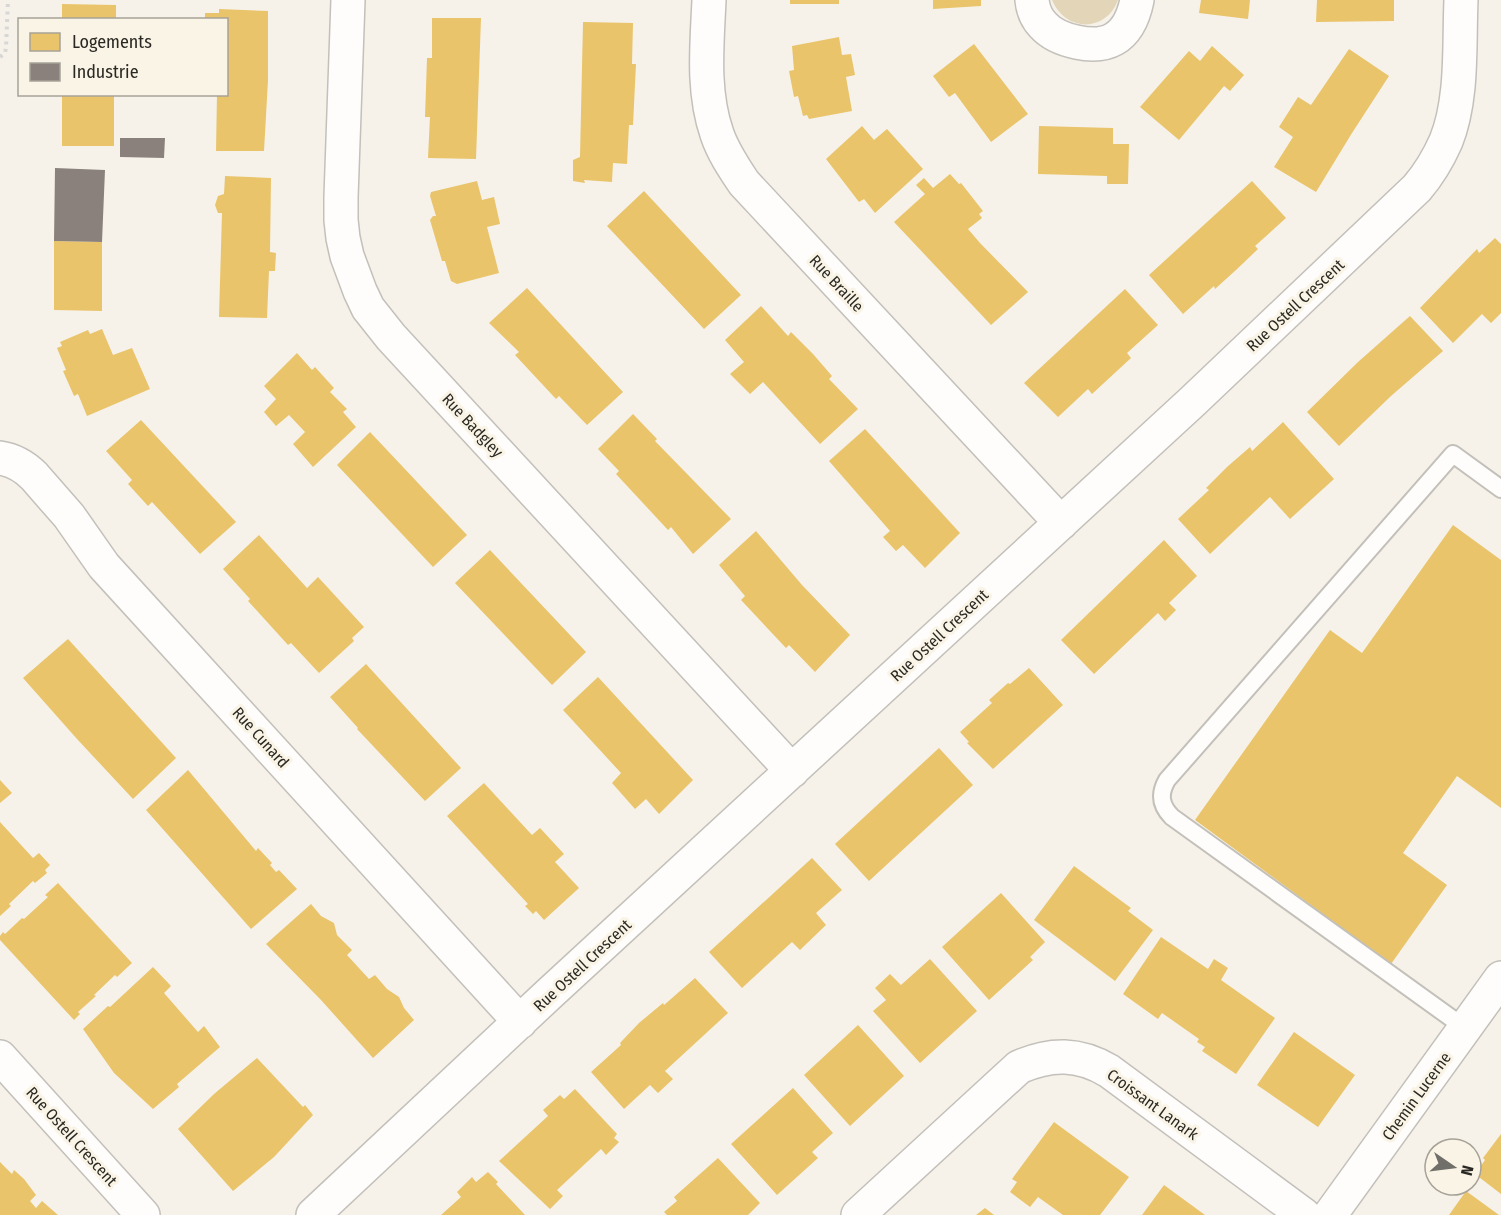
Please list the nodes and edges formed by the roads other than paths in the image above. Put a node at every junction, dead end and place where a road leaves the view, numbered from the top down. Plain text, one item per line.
1 (348, 0) edge
2 (709, 0) edge
3 (1032, 0) edge
4 (1137, 0) edge
5 (1461, 0) edge
6 (0, 458) edge
7 (1501, 489) edge
8 (1061, 523) junction
9 (792, 771) junction
10 (1501, 978) edge
11 (520, 1022) junction
12 (1465, 1028) junction
13 (0, 1057) edge
14 (143, 1215) edge
15 (313, 1215) edge
16 (858, 1215) edge
17 (1304, 1215) edge
18 (1330, 1215) edge

1 - 9 street, Rue Badgley
2 - 8 street, Rue Braille
3 - 4 street
5 - 8 street, Rue Ostell Crescent
6 - 11 street, Rue Cunard
7 - 12 lane
8 - 9 street, Rue Ostell Crescent
9 - 11 street, Rue Ostell Crescent
10 - 12 street, Chemin Lucerne
11 - 15 street, Rue Ostell Crescent
12 - 18 street, Chemin Lucerne
13 - 14 street, Rue Ostell Crescent
16 - 17 street, Croissant Lanark

